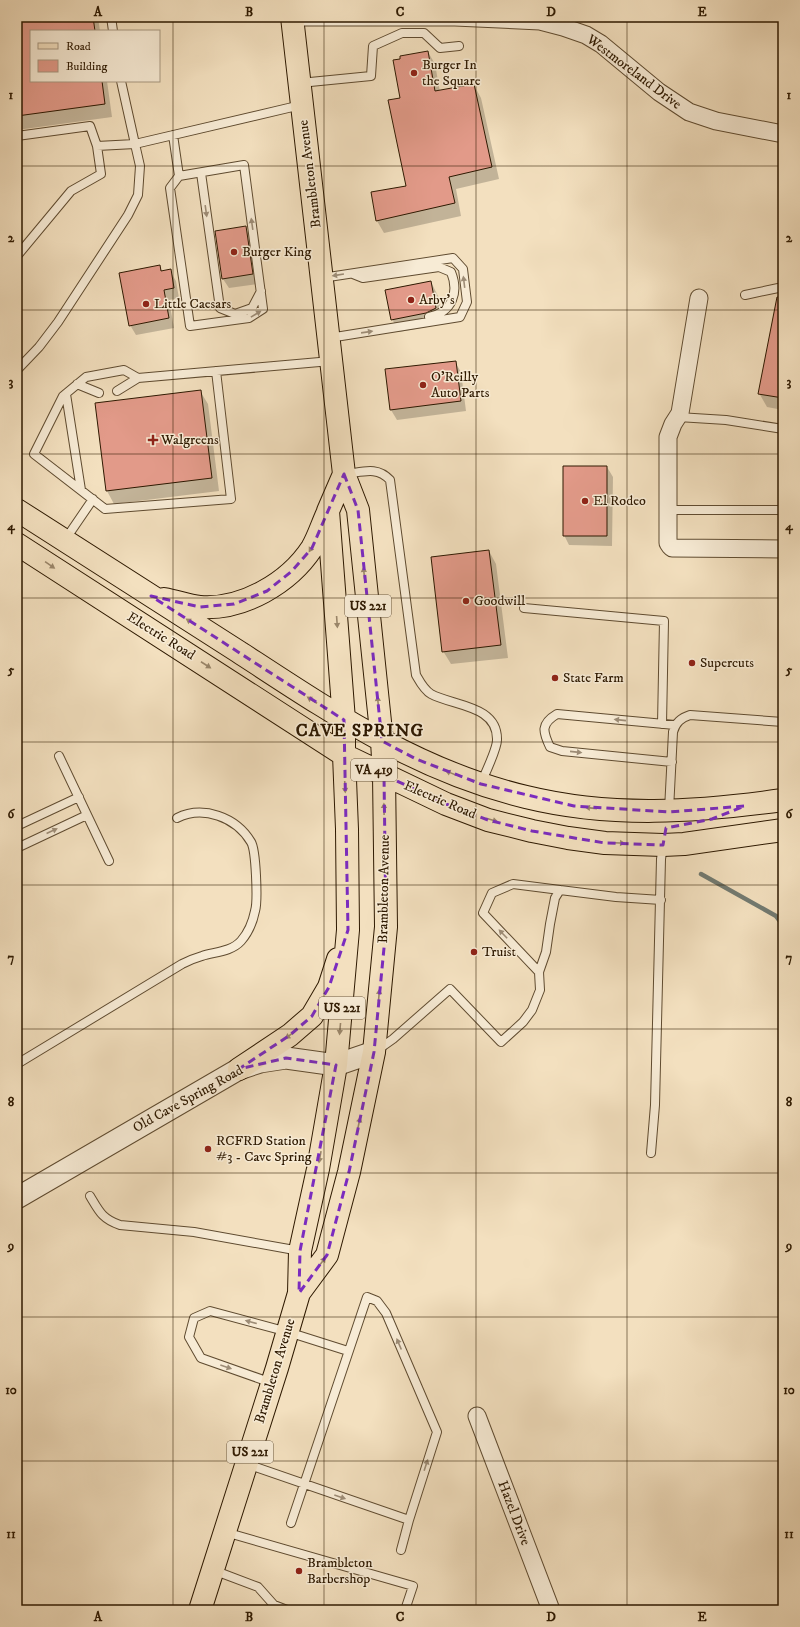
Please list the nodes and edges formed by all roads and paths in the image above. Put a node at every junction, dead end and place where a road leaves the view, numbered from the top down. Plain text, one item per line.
1 (111, 17) edge
2 (292, 17) edge
3 (400, 22) edge
4 (112, 30) edge
5 (459, 46) dead end
6 (121, 82) edge
7 (300, 84) junction
8 (302, 105) junction
9 (783, 134) edge
10 (173, 135) junction
11 (17, 136) edge
12 (135, 144) junction
13 (97, 146) junction
14 (201, 173) junction
15 (179, 176) junction
16 (17, 256) edge
17 (352, 273) junction
18 (322, 278) junction
19 (783, 288) edge
20 (261, 291) junction
21 (744, 295) dead end
22 (699, 298) dead end
23 (398, 328) junction
24 (329, 338) junction
25 (331, 360) junction
26 (17, 370) edge
27 (216, 371) junction
28 (138, 378) junction
29 (77, 384) junction
30 (117, 391) dead end
31 (99, 393) dead end
32 (66, 394) junction
33 (678, 417) junction
34 (783, 429) edge
35 (344, 474) junction
36 (81, 490) junction
37 (93, 499) junction
38 (17, 510) edge
39 (668, 510) junction
40 (783, 510) edge
41 (328, 512) junction
42 (64, 540) junction
43 (17, 544) edge
44 (783, 549) edge
45 (151, 596) junction
46 (524, 608) dead end
47 (344, 720) junction
48 (783, 722) edge
49 (660, 724) junction
50 (675, 725) junction
51 (382, 741) junction
52 (344, 755) junction
53 (59, 756) dead end
54 (672, 762) junction
55 (384, 775) junction
56 (481, 784) junction
57 (79, 797) junction
58 (783, 800) edge
59 (745, 806) junction
60 (669, 812) junction
61 (87, 815) junction
62 (177, 818) dead end
63 (17, 826) edge
64 (783, 830) edge
65 (663, 845) junction
66 (17, 848) edge
67 (109, 861) dead end
68 (560, 890) junction
69 (660, 900) junction
70 (348, 930) junction
71 (539, 972) junction
72 (374, 1052) junction
73 (17, 1064) edge
74 (336, 1065) junction
75 (239, 1068) junction
76 (651, 1153) dead end
77 (18, 1195) edge
78 (90, 1196) dead end
79 (300, 1251) junction
80 (299, 1293) junction
81 (288, 1332) junction
82 (348, 1351) junction
83 (273, 1383) junction
84 (477, 1416) dead end
85 (246, 1464) junction
86 (303, 1484) junction
87 (409, 1520) junction
88 (290, 1523) dead end
89 (224, 1532) junction
90 (401, 1550) dead end
91 (212, 1570) junction
92 (204, 1609) edge
93 (287, 1610) edge
94 (405, 1610) edge
95 (551, 1610) edge

1 - 4 lane
2 - 3 street, Westmoreland Drive
2 - 7 main road, Brambleton Avenue / US 221
3 - 5 lane
3 - 7 lane
3 - 9 street, Westmoreland Drive
6 - 12 lane
7 - 8 main road, Brambleton Avenue / US 221
8 - 10 lane
8 - 18 main road, Brambleton Avenue / US 221
10 - 12 lane
10 - 15 lane
11 - 13 lane
12 - 13 lane
12 - 26 lane
13 - 16 lane
14 - 15 lane
20 -> 14 lane
14 -> 20 lane
15 -> 20 lane
17 -> 18 lane
17 - 23 lane
23 -> 17 lane
18 - 24 main road, Brambleton Avenue / US 221
19 - 21 lane
22 - 33 street
24 -> 23 lane
24 - 25 main road, Brambleton Avenue / US 221
25 - 27 lane
25 - 35 main road, Brambleton Avenue / US 221
27 - 28 lane
27 - 37 lane
28 - 29 lane
28 - 30 lane
29 - 31 lane
29 - 32 lane
32 - 36 lane
32 - 36 lane
33 - 34 lane
33 - 39 street
35 - 41 main road, Brambleton Avenue / US 221
51 -> 35 main road, Brambleton Avenue / US 221
35 - 56 lane
36 - 37 lane
37 - 42 lane
38 - 42 main road, Electric Road / VA 419
39 - 40 lane
39 - 44 street
41 -> 45 main road
41 -> 47 main road, Brambleton Avenue / US 221
42 - 45 main road, Electric Road / VA 419
43 -> 52 main road, Electric Road / VA 419
47 -> 45 main road, Electric Road / VA 419
46 - 49 lane
47 - 51 main road, Electric Road / VA 419
47 - 52 main road, Brambleton Avenue / US 221
48 - 50 lane
49 - 50 lane
49 -> 54 lane
50 - 54 lane
51 - 55 main road, Brambleton Avenue / US 221
56 -> 51 main road, Electric Road / VA 419
52 - 55 main road, Electric Road / VA 419
52 -> 70 main road, Brambleton Avenue / US 221
53 - 57 lane
54 - 60 lane
55 -> 65 main road, Electric Road / VA 419
72 -> 55 main road, Brambleton Avenue / US 221
60 -> 56 main road, Electric Road / VA 419
57 - 61 lane
57 - 63 lane
58 - 59 main road, Electric Road / VA 419
59 - 60 main road, Electric Road / VA 419
59 - 65 main road
66 -> 61 lane
61 - 67 lane
62 - 73 lane
64 - 65 main road, Electric Road / VA 419
65 - 69 lane
68 - 69 lane
68 - 71 lane
71 -> 68 lane
69 - 76 lane
70 -> 74 main road, Brambleton Avenue / US 221
70 -> 75 main road
71 - 72 lane
72 - 74 street, Old Cave Spring Road
80 -> 72 main road, Brambleton Avenue / US 221
74 - 75 street, Old Cave Spring Road
74 -> 79 main road, Brambleton Avenue / US 221
75 - 77 street, Old Cave Spring Road
78 - 79 lane
79 - 80 main road, Brambleton Avenue / US 221
80 - 81 main road, Brambleton Avenue / US 221
81 - 82 lane
81 - 83 main road, Brambleton Avenue / US 221
81 -> 83 lane
82 - 86 lane
87 -> 82 lane
83 - 85 main road, Brambleton Avenue / US 221
84 - 95 street, Hazel Drive
85 - 86 lane
85 - 89 main road, Brambleton Avenue / US 221
86 -> 87 lane
86 - 88 lane
87 - 90 lane
89 - 91 main road, Brambleton Avenue / US 221
89 - 94 lane
91 - 92 main road, Brambleton Avenue / US 221
91 - 93 lane

